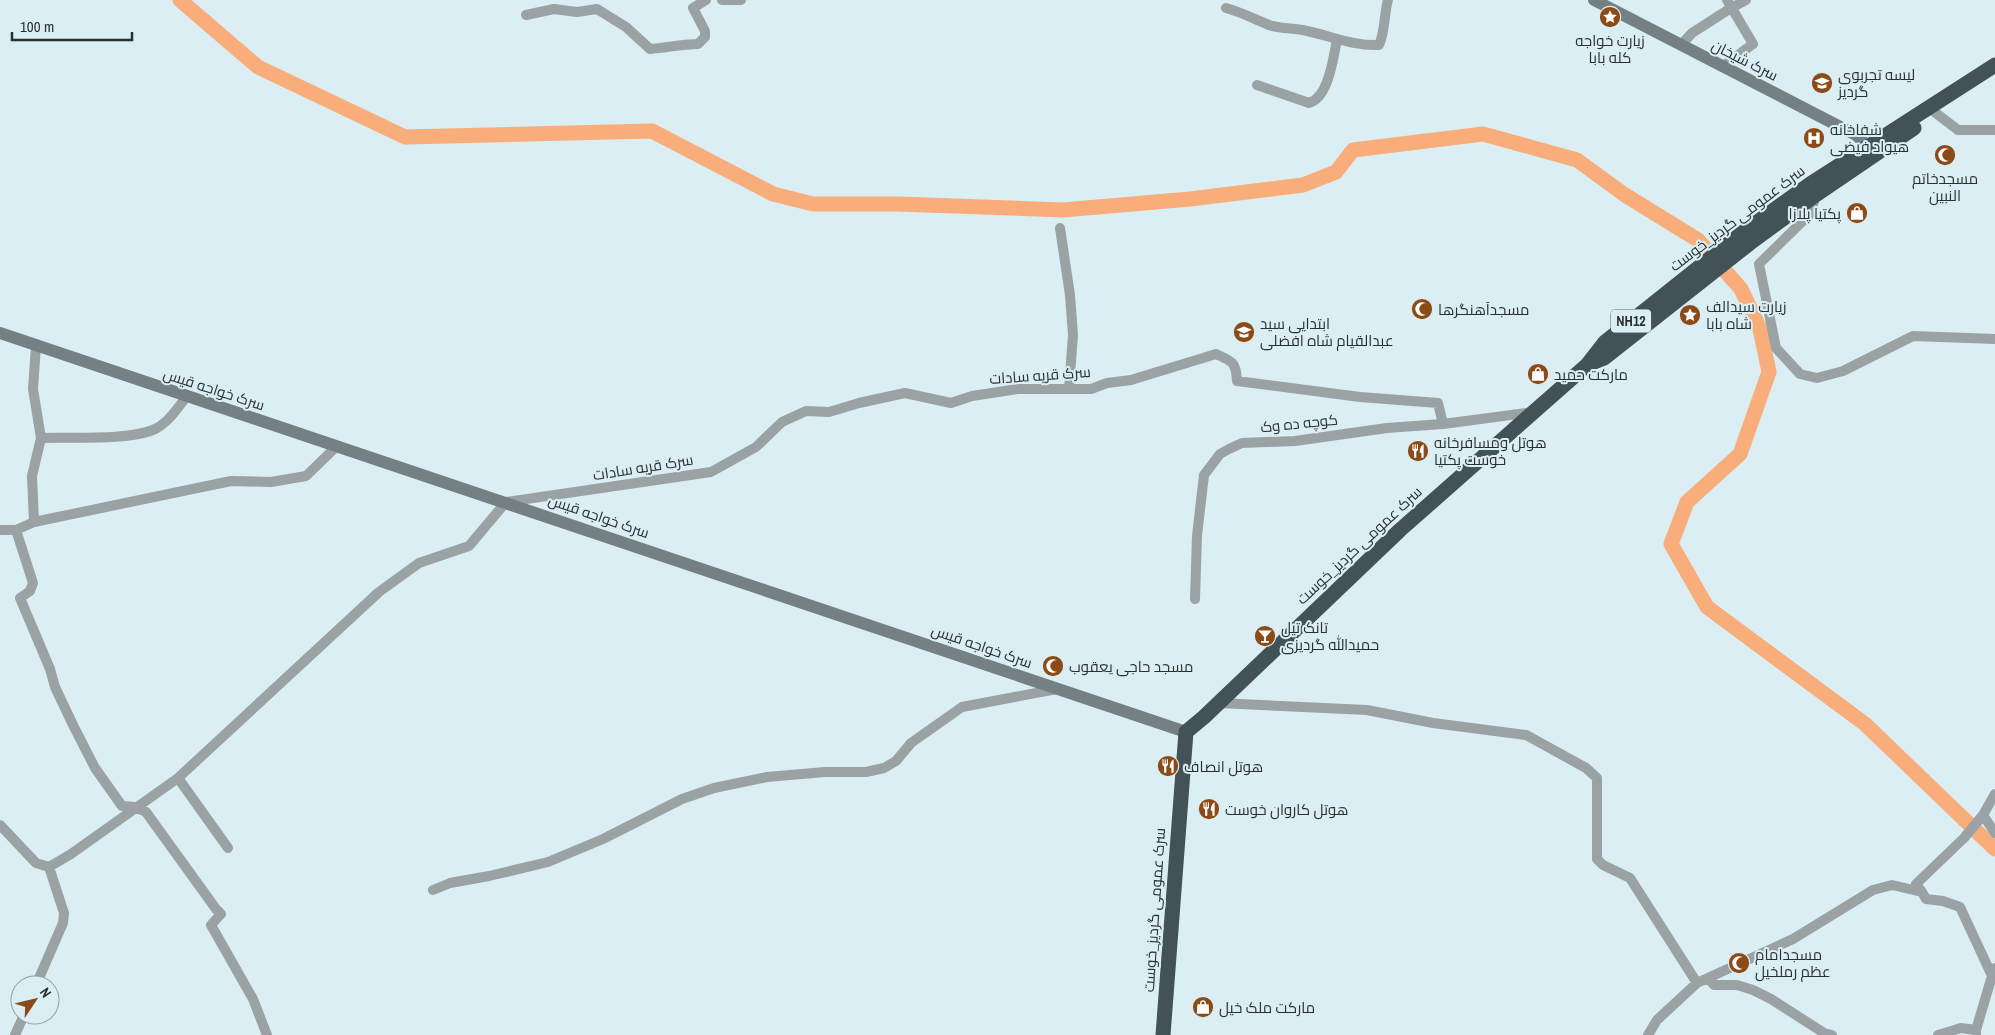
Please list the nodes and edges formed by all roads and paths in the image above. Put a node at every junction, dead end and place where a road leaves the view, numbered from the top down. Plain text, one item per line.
1 (706, 0) edge
2 (722, 0) edge
3 (741, 0) edge
4 (1388, 0) edge
5 (1594, 0) edge
6 (1735, 3) edge
7 (1226, 8) dead end
8 (526, 15) dead end
9 (1337, 40) junction
10 (1681, 45) junction
11 (1995, 64) edge
12 (1722, 67) junction
13 (1995, 76) edge
14 (1257, 85) dead end
15 (1932, 110) junction
16 (1995, 130) edge
17 (1872, 150) junction
18 (1816, 194) junction
19 (1060, 228) dead end
20 (1746, 238) junction
21 (0, 333) edge
22 (1995, 339) edge
23 (36, 346) junction
24 (1069, 389) junction
25 (186, 396) junction
26 (1534, 412) junction
27 (1443, 424) junction
28 (41, 438) junction
29 (337, 446) junction
30 (506, 502) junction
31 (34, 522) junction
32 (0, 530) edge
33 (16, 530) junction
34 (1195, 599) dead end
35 (1059, 689) junction
36 (1218, 703) junction
37 (1186, 732) junction
38 (178, 778) junction
39 (1995, 794) edge
40 (135, 807) junction
41 (1983, 815) junction
42 (0, 825) edge
43 (1995, 833) edge
44 (228, 848) dead end
45 (49, 867) junction
46 (433, 890) dead end
47 (1922, 892) junction
48 (1993, 972) edge
49 (40, 975) edge
50 (1708, 978) junction
51 (1697, 983) junction
52 (1976, 1033) edge
53 (267, 1035) edge
54 (1163, 1035) edge
55 (1648, 1035) edge
56 (1832, 1035) edge
57 (1938, 1035) edge

1 - 8 street
2 - 3 street
4 - 9 street
5 - 10 street, سرک شیخان
6 - 10 street
6 - 12 street
7 - 9 street
9 - 14 street
10 - 12 street, سرک شیخان
11 - 15 highway, سرک عمومی گردیز_خوست / NH12
12 - 17 street, سرک شیخان
13 - 15 highway, سرک عمومی گردیز_خوست / NH12
15 - 16 street
15 - 17 highway, سرک عمومی گردیز_خوست / NH12
17 - 18 highway, سرک عمومی گردیز_خوست / NH12
17 - 20 highway, سرک عمومی گردیز_خوست / NH12
18 - 20 highway, سرک عمومی گردیز_خوست / NH12
18 - 22 street
19 - 24 street
20 - 26 highway, سرک عمومی گردیز_خوست / NH12
21 - 23 street, سرک خواجه قیس
23 - 25 street, سرک خواجه قیس
23 - 28 street
24 - 27 street, سرک قریه سادات
24 - 30 street, سرک قریه سادات
25 - 28 street
25 - 29 street, سرک خواجه قیس
26 - 27 street, کوچه ده وک
26 - 36 highway, سرک عمومی گردیز_خوست / NH12
27 - 34 street, کوچه ده وک
28 - 31 street
29 - 30 street, سرک خواجه قیس
29 - 31 street
30 - 35 street, سرک خواجه قیس
30 - 38 street
31 - 33 street
32 - 33 street
33 - 40 street
35 - 37 street, سرک خواجه قیس
35 - 46 street
36 - 37 highway, سرک عمومی گردیز_خوست / NH12
36 - 51 street
37 - 54 highway, سرک عمومی گردیز_خوست
38 - 40 street
38 - 44 street
39 - 41 street
40 - 45 street
40 - 53 street
41 - 43 street
41 - 47 street
42 - 45 street
45 - 49 street
47 - 48 street
47 - 50 street
48 - 52 street
50 - 51 street
50 - 56 street
51 - 55 street
52 - 57 street

